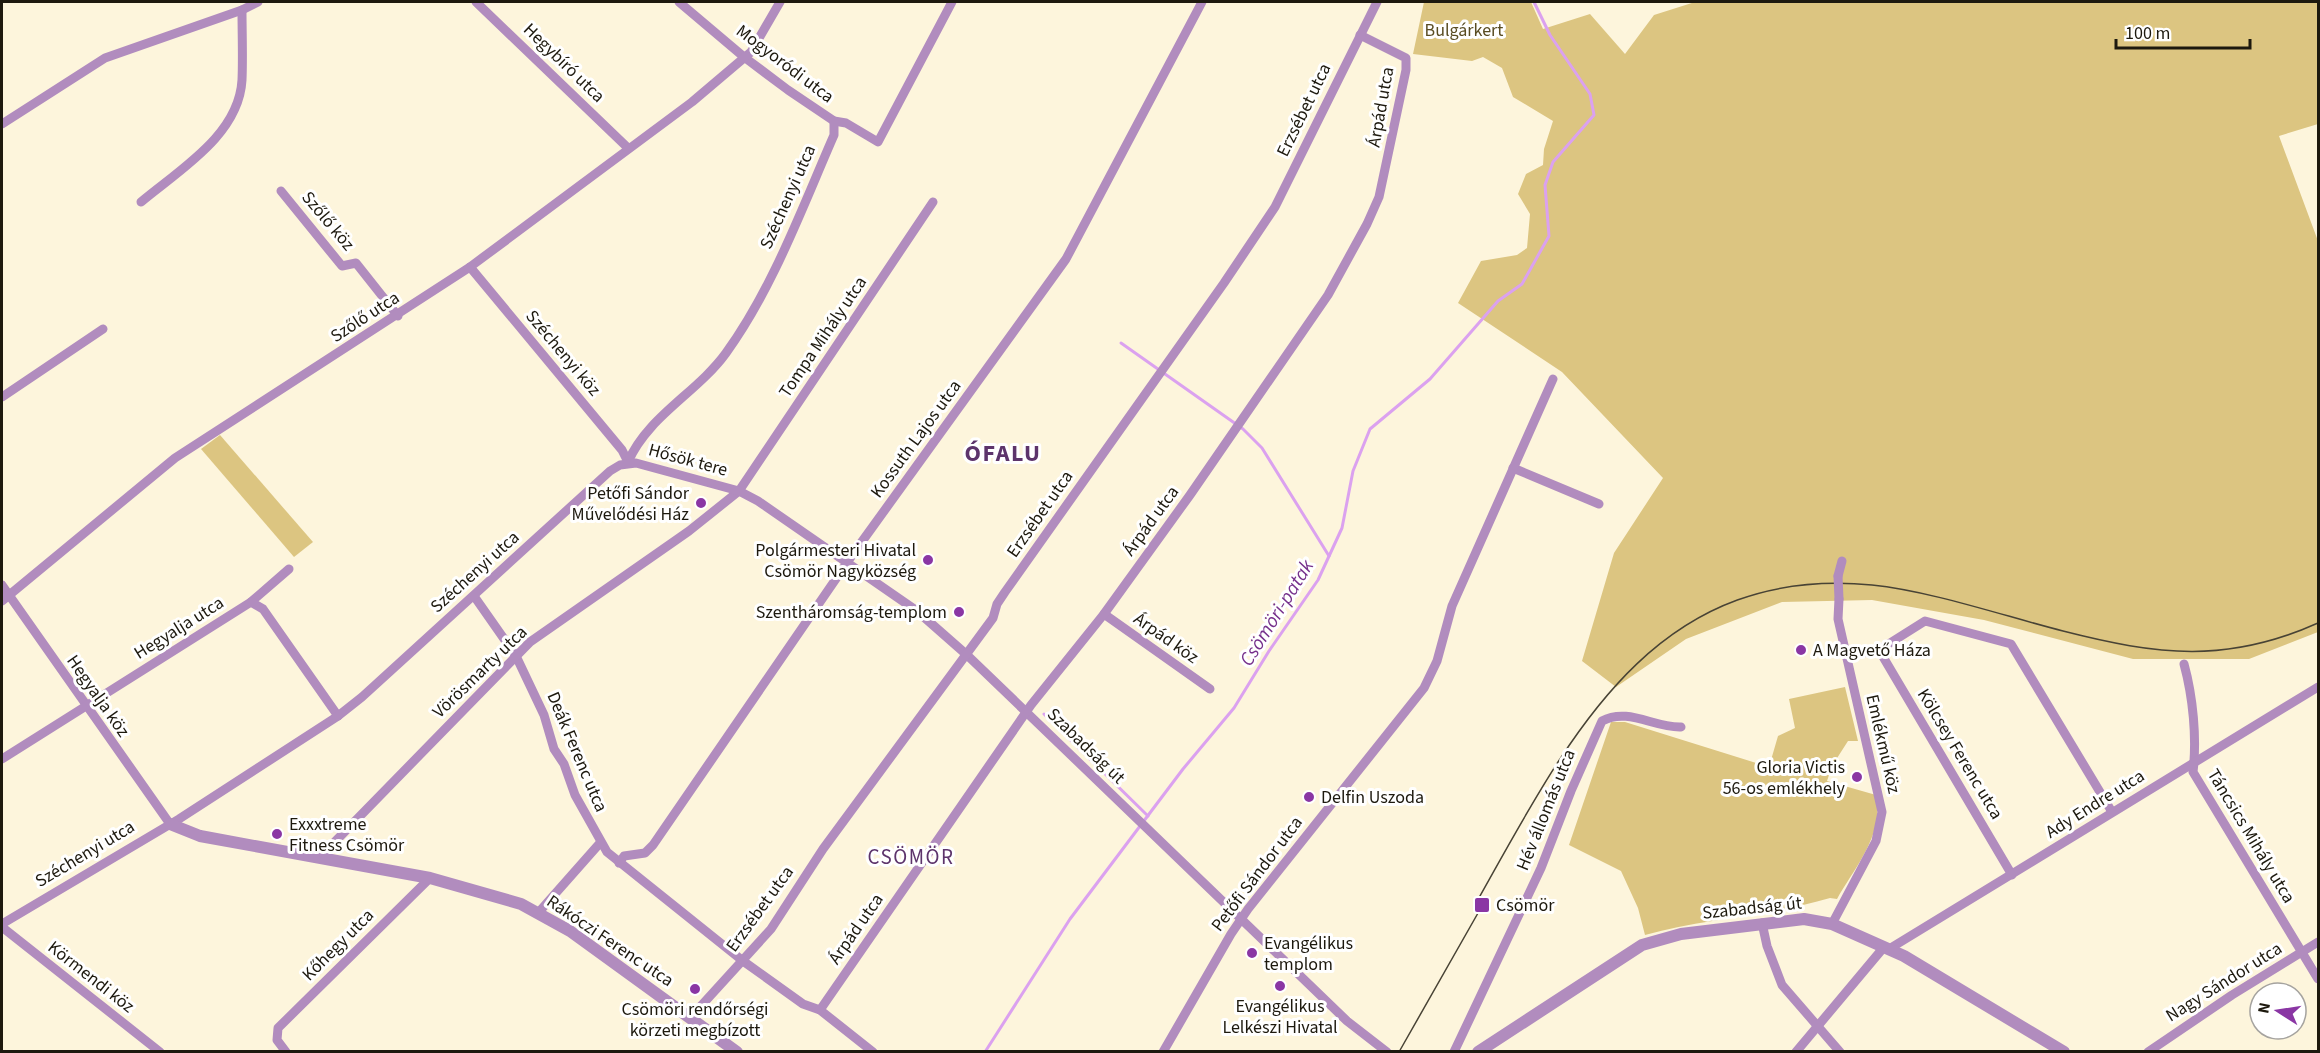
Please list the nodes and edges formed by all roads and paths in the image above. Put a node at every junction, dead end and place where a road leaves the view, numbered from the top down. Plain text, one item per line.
1 (258, 2) edge
2 (476, 2) edge
3 (679, 2) edge
4 (780, 2) edge
5 (952, 2) edge
6 (1202, 2) edge
7 (1377, 2) edge
8 (242, 10) junction
9 (1360, 35) junction
10 (744, 57) junction
11 (834, 121) junction
12 (2, 124) edge
13 (628, 147) junction
14 (281, 191) dead end
15 (141, 202) dead end
16 (933, 202) dead end
17 (470, 267) junction
18 (398, 316) junction
19 (103, 329) dead end
20 (1553, 379) dead end
21 (2, 398) edge
22 (628, 462) junction
23 (1513, 468) junction
24 (739, 491) junction
25 (1599, 504) dead end
26 (1842, 561) dead end
27 (849, 562) junction
28 (289, 569) dead end
29 (2, 585) edge
30 (474, 596) junction
31 (5, 598) edge
32 (251, 602) junction
33 (1104, 614) junction
34 (1879, 650) junction
35 (967, 655) junction
36 (516, 656) junction
37 (1846, 656) junction
38 (2184, 664) dead end
39 (2319, 687) edge
40 (1210, 689) dead end
41 (86, 707) junction
42 (1026, 713) junction
43 (338, 716) junction
44 (1681, 727) dead end
45 (2, 759) edge
46 (2194, 764) junction
47 (2112, 812) junction
48 (170, 824) junction
49 (600, 843) junction
50 (321, 856) junction
51 (619, 863) junction
52 (2012, 875) junction
53 (430, 878) junction
54 (539, 912) junction
55 (1241, 920) junction
56 (1762, 923) junction
57 (1832, 924) junction
58 (2, 926) edge
59 (2319, 942) edge
60 (1886, 948) junction
61 (2302, 952) junction
62 (743, 961) junction
63 (2319, 979) edge
64 (820, 1010) junction
65 (690, 1018) junction
66 (1818, 1027) junction
67 (160, 1052) edge
68 (286, 1052) edge
69 (737, 1052) edge
70 (873, 1052) edge
71 (1163, 1052) edge
72 (1387, 1052) edge
73 (1454, 1052) edge
74 (1478, 1052) edge
75 (1796, 1052) edge
76 (1840, 1052) edge
77 (2064, 1052) edge
78 (2148, 1052) edge

1 - 8 street
2 - 13 street, Hegybíró utca
3 - 10 street, Mogyoródi utca
4 - 10 street, Szőlő utca
5 - 11 street, Mogyoródi utca
6 - 27 street, Kossuth Lajos utca
7 - 9 street, Erzsébet utca
8 - 12 street
8 - 15 street
9 - 33 street, Árpád utca
9 - 35 street, Erzsébet utca
10 - 11 street, Mogyoródi utca
10 - 13 street, Szőlő utca
11 - 22 street, Széchenyi utca
13 - 17 street, Szőlő utca
14 - 18 street, Szőlő köz
16 - 24 street, Tompa Mihály utca
17 - 18 street, Szőlő utca
17 - 22 street, Széchenyi köz
18 - 31 street, Szőlő utca
19 - 21 street
20 - 23 street, Petőfi Sándor utca
22 - 24 street, Hősök tere
22 - 30 street, Széchenyi utca
23 - 25 street
23 - 55 street, Petőfi Sándor utca
24 - 27 street, Szabadság út
24 - 36 street, Vörösmarty utca
26 - 37 street, Emlékmű köz, bridge
27 - 35 street, Szabadság út
27 - 51 street, Kossuth Lajos utca
28 - 32 street
29 - 31 street, Hegyalja köz
30 - 36 street, Deák Ferenc utca
30 - 43 street, Széchenyi utca
31 - 41 street, Hegyalja köz
32 - 41 street, Hegyalja utca
32 - 43 street, Hegyalja utca
33 - 40 street, Árpád köz
33 - 42 street, Árpád utca
34 - 37 street
34 - 47 street
34 - 52 street, Kölcsey Ferenc utca
35 - 42 street, Szabadság út
35 - 62 street, Erzsébet utca
36 - 49 street, Deák Ferenc utca
36 - 50 street, Vörösmarty utca
37 - 57 street, Emlékmű köz
38 - 46 street, Táncsics Mihály utca
39 - 46 street, Ady Endre utca
41 - 45 street, Hegyalja utca
41 - 48 street, Hegyalja köz
42 - 55 street, Szabadság út
42 - 64 street, Árpád utca
43 - 48 street, Széchenyi utca
44 - 73 street, Hév állomás utca
46 - 47 street, Ady Endre utca
46 - 61 street, Táncsics Mihály utca
47 - 52 street, Ady Endre utca
48 - 50 street, Rákóczi Ferenc utca
48 - 58 street, Széchenyi utca
49 - 51 street, Deák Ferenc utca
49 - 54 street
50 - 53 street, Rákóczi Ferenc utca
51 - 62 street, Deák Ferenc utca
52 - 60 street, Ady Endre utca
53 - 54 street, Rákóczi Ferenc utca
53 - 68 street, Kőhegy utca
54 - 65 street, Rákóczi Ferenc utca
55 - 71 street, Petőfi Sándor utca
55 - 72 street, Szabadság út
56 - 57 street, Szabadság út
56 - 66 street
56 - 74 street, Szabadság út
57 - 60 street, Szabadság út
58 - 67 street, Körmendi köz
59 - 61 street, Nagy Sándor utca
60 - 66 street, Ady Endre utca
60 - 77 street, Szabadság út
61 - 63 street, Táncsics Mihály utca
61 - 78 street, Nagy Sándor utca
62 - 64 street, Deák Ferenc utca
62 - 65 street, Erzsébet utca
64 - 70 street, Deák Ferenc utca
65 - 69 street, Rákóczi Ferenc utca
66 - 75 street, Ady Endre utca
66 - 76 street

